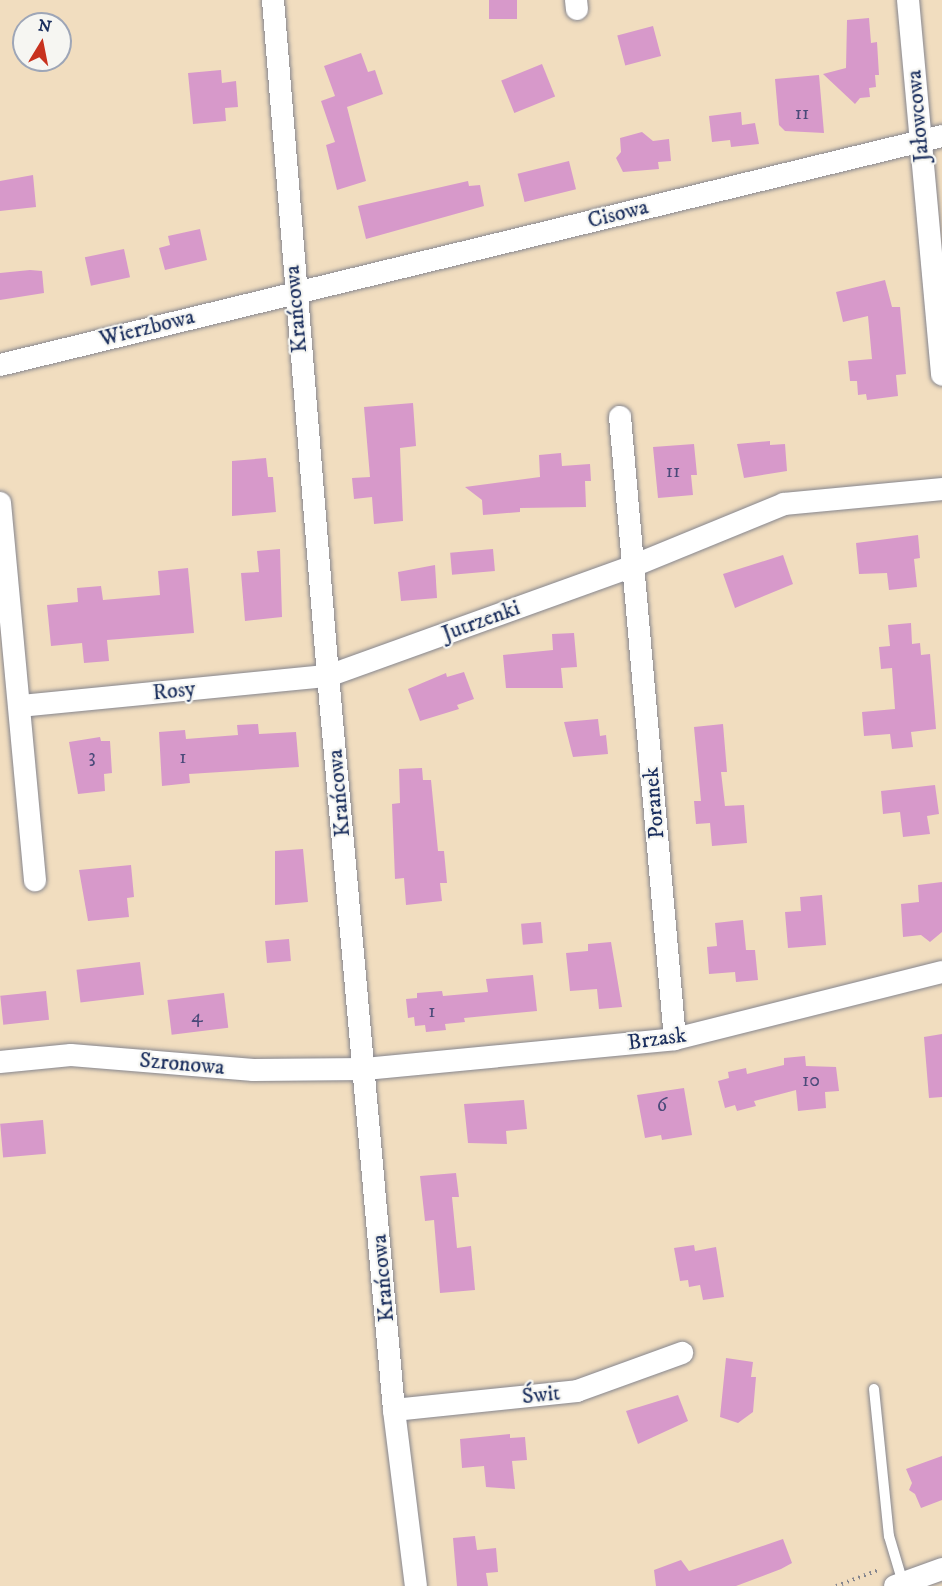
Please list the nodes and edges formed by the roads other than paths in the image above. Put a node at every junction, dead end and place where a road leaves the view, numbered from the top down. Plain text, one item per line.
1 (273, 0) edge
2 (908, 0) edge
3 (931, 139) edge
4 (295, 292) junction
5 (0, 365) edge
6 (942, 375) edge
7 (620, 417) dead end
8 (942, 489) edge
9 (0, 503) edge
10 (633, 566) junction
11 (328, 676) junction
12 (20, 706) junction
13 (35, 880) dead end
14 (942, 972) edge
15 (675, 1039) junction
16 (0, 1062) edge
17 (365, 1069) junction
18 (682, 1353) dead end
19 (874, 1389) dead end
20 (394, 1410) junction
21 (942, 1569) edge
22 (899, 1584) edge
23 (416, 1586) edge

1 - 4 street, Krańcowa
2 - 3 street, Jałowcowa
3 - 4 street, Cisowa
3 - 6 street, Jałowcowa
4 - 5 street, Wierzbowa
4 - 11 street, Krańcowa
7 - 10 street
8 - 10 street, Jutrzenki
9 - 12 street
10 - 11 street, Jutrzenki
10 - 15 street, Poranek
11 - 12 street, Rosy
11 - 17 street, Krańcowa
12 - 13 street
14 - 15 street, Brzask
15 - 17 street, Brzask
16 - 17 street, Szronowa
17 - 20 street, Krańcowa
18 - 20 street, Świt
19 - 22 lane
20 - 23 street, Krańcowa
21 - 22 street

